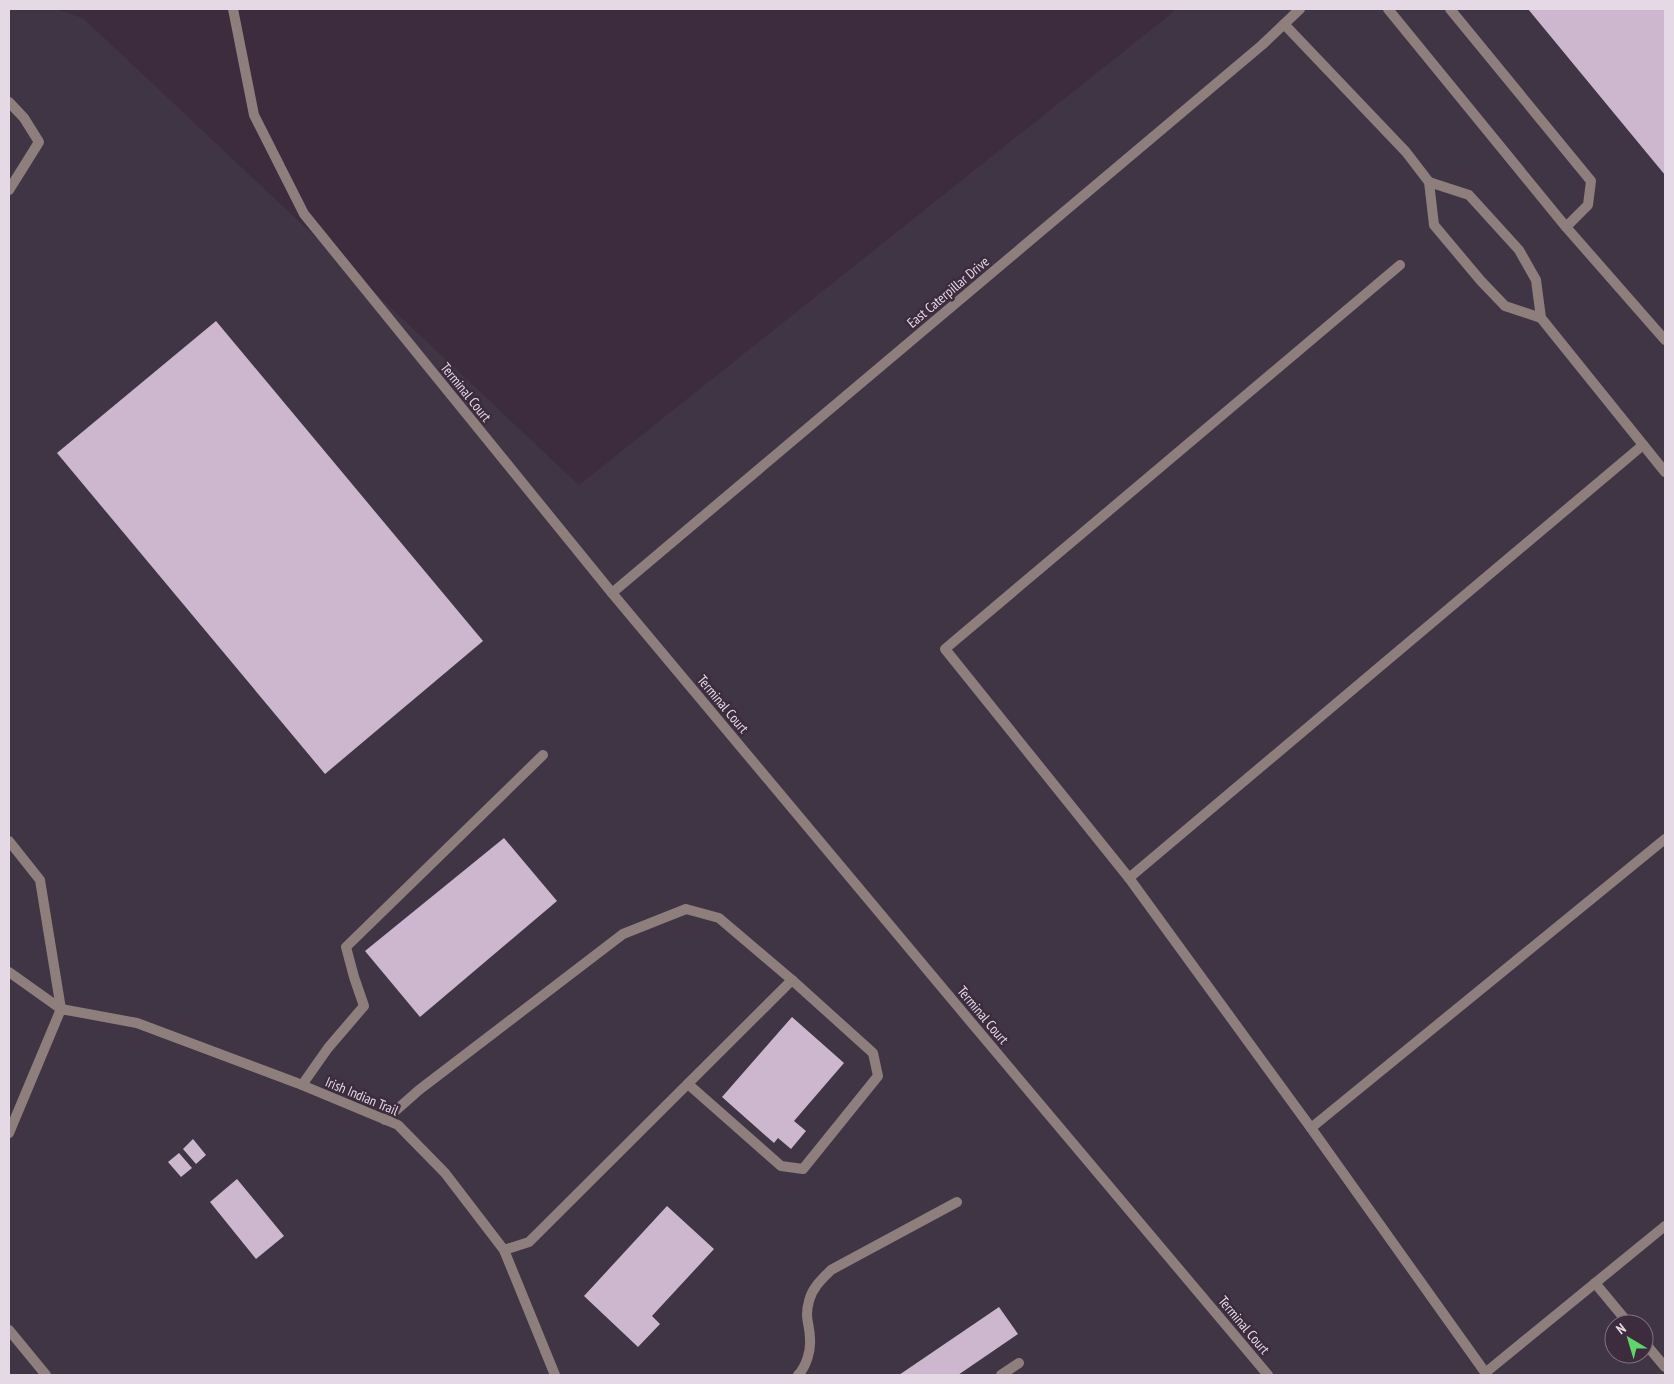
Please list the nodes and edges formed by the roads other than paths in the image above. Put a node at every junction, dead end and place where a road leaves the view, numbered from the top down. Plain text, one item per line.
1 (234, 9) edge
2 (1300, 9) edge
3 (1388, 9) edge
4 (1450, 9) edge
5 (1284, 24) junction
6 (9, 102) edge
7 (1429, 182) junction
8 (9, 190) edge
9 (1566, 227) junction
10 (1400, 265) dead end
11 (1541, 318) junction
12 (1665, 340) edge
13 (1643, 445) junction
14 (1665, 472) edge
15 (612, 593) junction
16 (543, 755) dead end
17 (1665, 839) edge
18 (9, 841) edge
19 (1129, 878) junction
20 (9, 972) edge
21 (792, 980) junction
22 (60, 1009) junction
23 (688, 1084) junction
24 (302, 1085) junction
25 (385, 1120) junction
26 (1311, 1128) junction
27 (9, 1133) edge
28 (958, 1202) dead end
29 (1665, 1226) edge
30 (504, 1250) junction
31 (1595, 1283) junction
32 (1621, 1314) edge
33 (9, 1330) edge
34 (1654, 1354) edge
35 (1019, 1363) dead end
36 (1665, 1367) edge
37 (1486, 1374) edge
38 (46, 1375) edge
39 (555, 1375) edge
40 (798, 1375) edge
41 (1002, 1375) edge
42 (1268, 1375) edge

1 - 15 street, Terminal Court
2 - 5 street, East Caterpillar Drive
3 - 9 street
4 - 9 street
5 - 7 street
5 - 15 street, East Caterpillar Drive
6 - 8 street
7 - 11 street
7 - 11 street
9 - 12 street
10 - 19 street
11 - 13 street
13 - 14 street
13 - 19 street
15 - 42 street, Terminal Court
16 - 24 street
17 - 26 street
18 - 22 street
19 - 26 street
20 - 22 street
21 - 23 street
21 - 23 street
21 - 25 street
22 - 24 street, Irish Indian Trail
22 - 27 street
23 - 30 street
24 - 25 street, Irish Indian Trail
25 - 30 street, Irish Indian Trail
26 - 37 street
28 - 40 street
29 - 31 street
30 - 39 street, Irish Indian Trail
31 - 32 street
31 - 37 street
33 - 38 street
34 - 36 street
35 - 41 street

